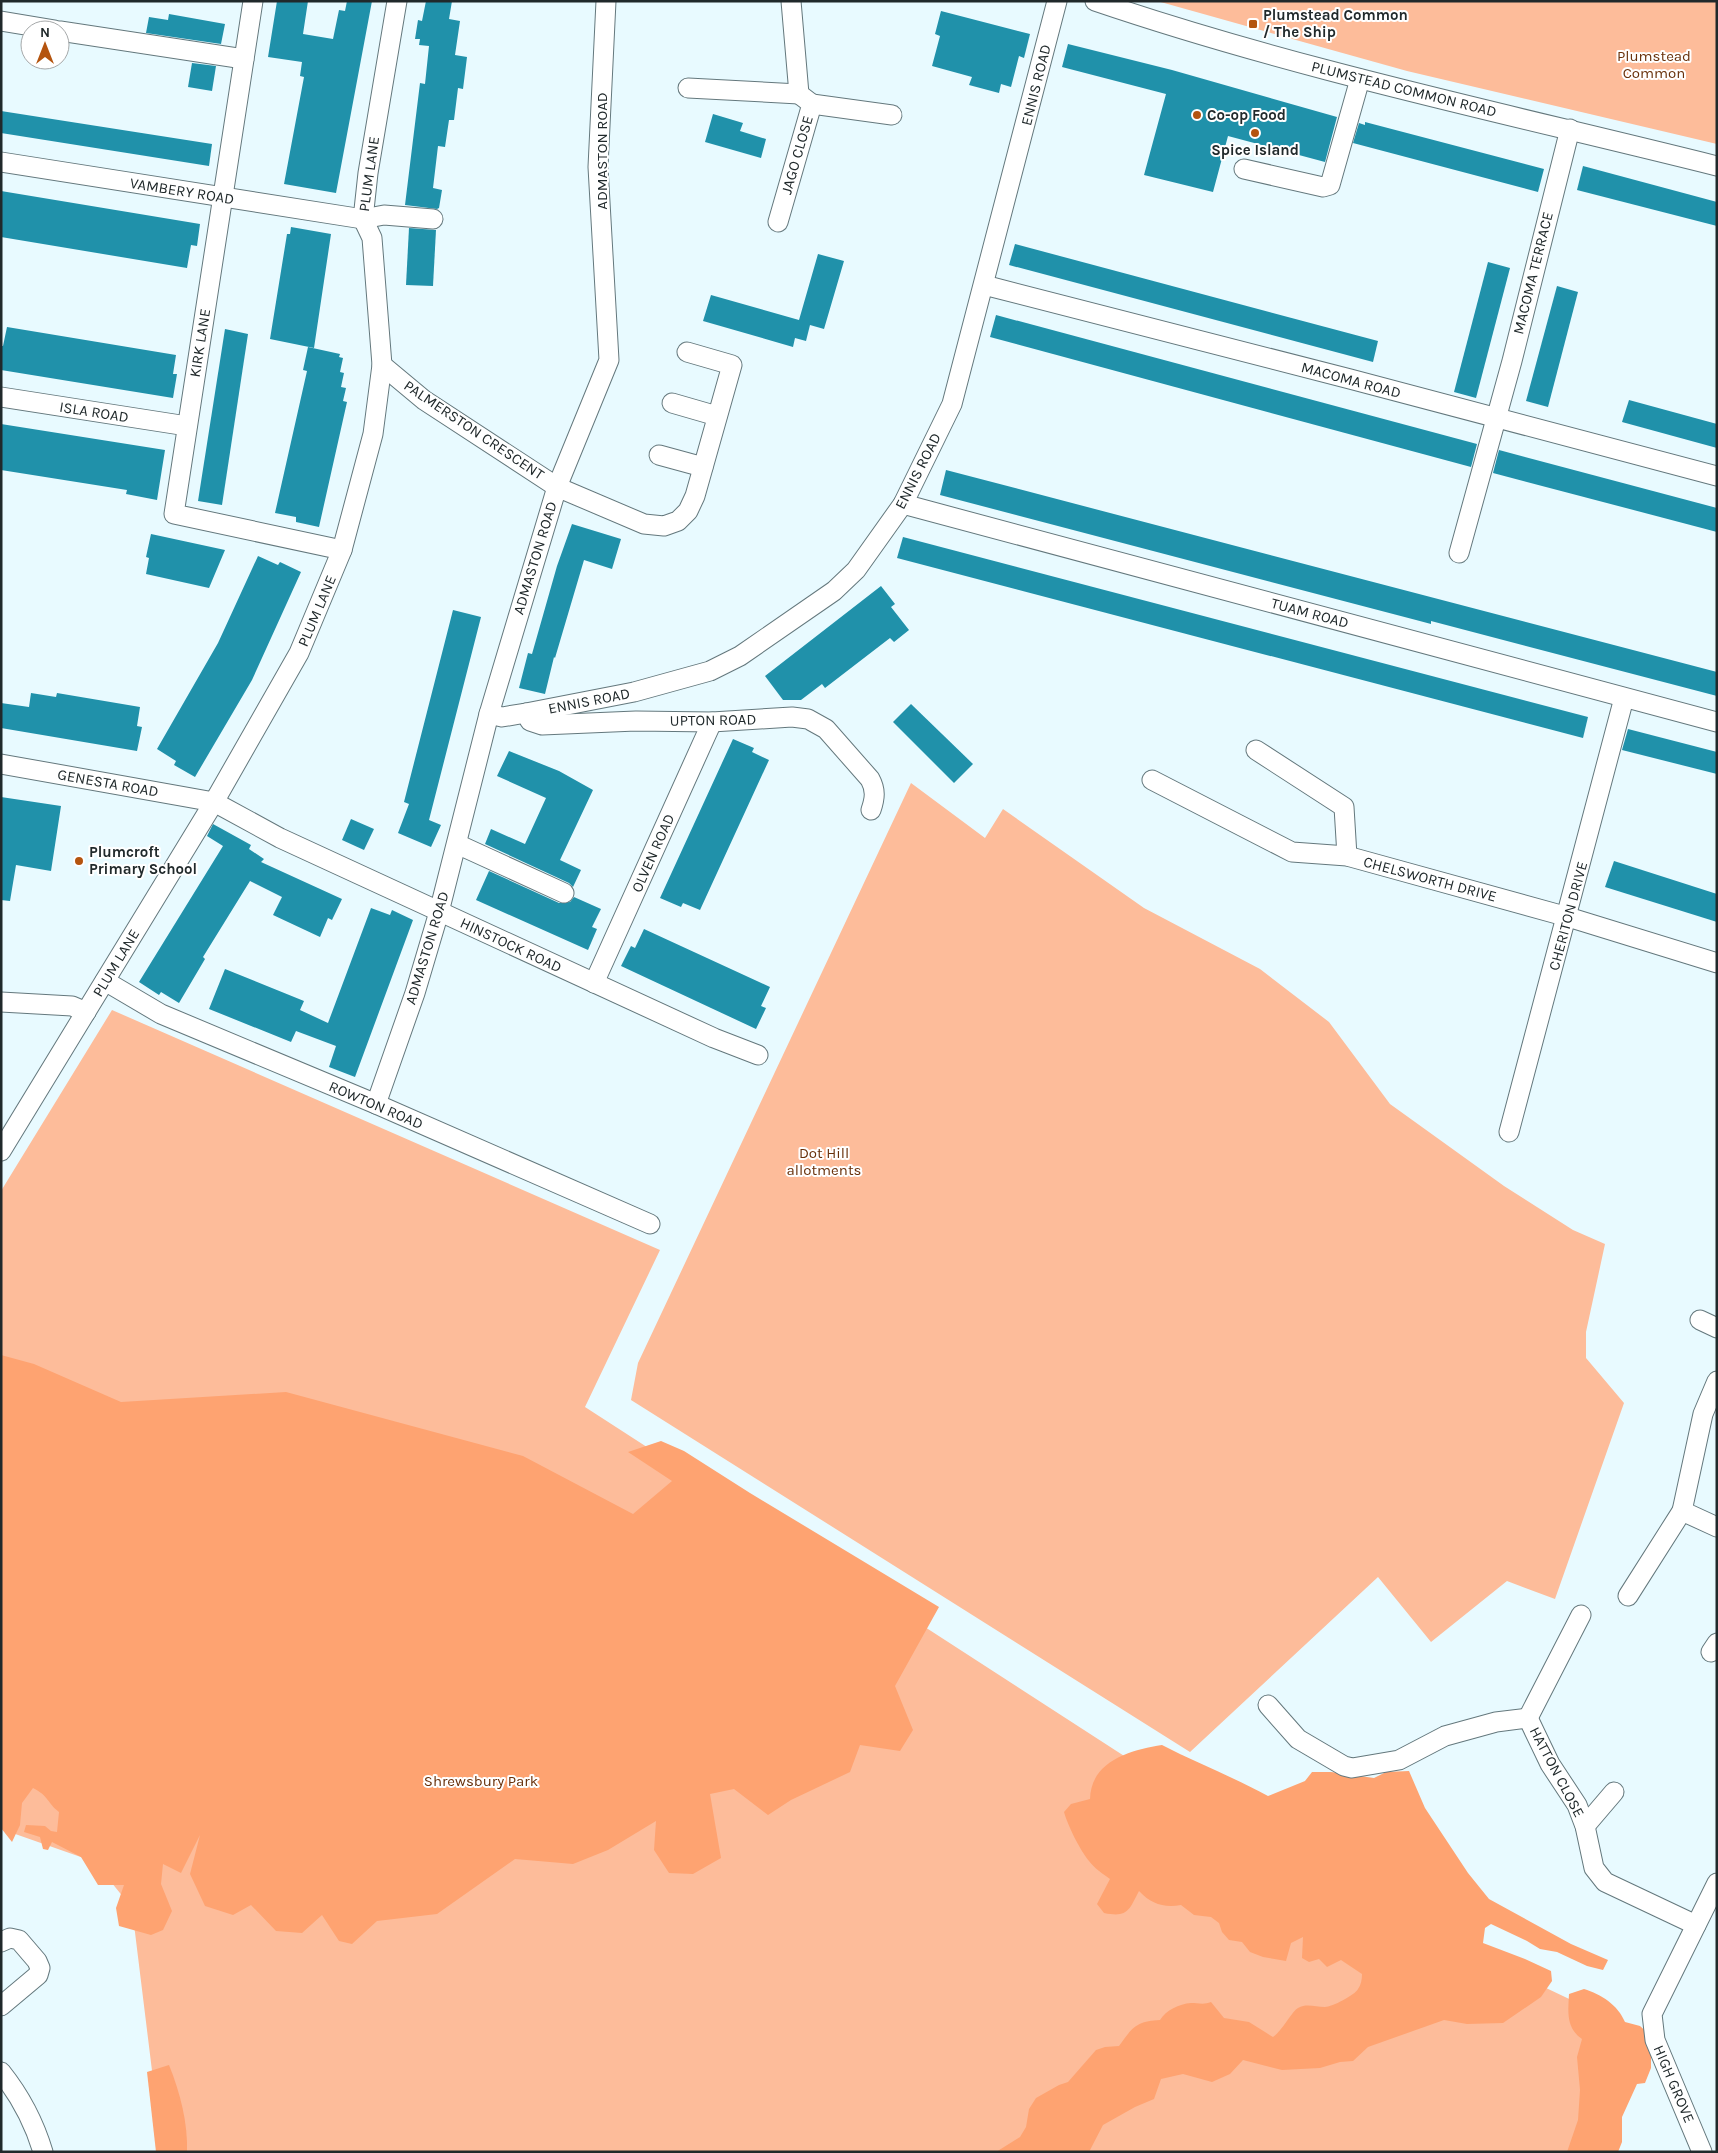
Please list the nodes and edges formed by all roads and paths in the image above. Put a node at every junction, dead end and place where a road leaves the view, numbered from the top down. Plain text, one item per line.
1 (253, 1) edge
2 (397, 1) edge
3 (606, 1) edge
4 (791, 1) edge
5 (1057, 1) edge
6 (1095, 1) edge
7 (1, 22) edge
8 (20, 25) edge
9 (70, 33) edge
10 (244, 59) junction
11 (1360, 79) junction
12 (688, 88) dead end
13 (806, 99) junction
14 (892, 116) dead end
15 (1570, 129) junction
16 (1, 162) edge
17 (1717, 166) edge
18 (1244, 169) dead end
19 (223, 197) junction
20 (363, 219) junction
21 (433, 219) dead end
22 (778, 222) dead end
23 (984, 286) junction
24 (688, 352) dead end
25 (382, 364) junction
26 (1, 397) edge
27 (672, 402) dead end
28 (717, 416) junction
29 (1496, 418) junction
30 (187, 426) junction
31 (659, 455) dead end
32 (703, 467) junction
33 (1717, 476) edge
34 (557, 486) junction
35 (904, 504) junction
36 (342, 550) junction
37 (1459, 553) dead end
38 (1624, 698) junction
39 (526, 713) junction
40 (489, 714) junction
41 (712, 722) junction
42 (1717, 722) edge
43 (1256, 750) dead end
44 (1, 764) edge
45 (1152, 780) dead end
46 (214, 802) junction
47 (871, 810) dead end
48 (457, 844) junction
49 (1347, 856) junction
50 (564, 893) dead end
51 (439, 912) junction
52 (1568, 917) junction
53 (1717, 963) edge
54 (106, 981) junction
55 (594, 983) junction
56 (1, 1002) edge
57 (86, 1012) junction
58 (758, 1055) dead end
59 (376, 1104) junction
60 (1509, 1132) dead end
61 (1, 1151) edge
62 (650, 1224) dead end
63 (1717, 1381) edge
64 (1682, 1511) junction
65 (1717, 1527) edge
66 (1628, 1596) dead end
67 (1581, 1615) dead end
68 (1268, 1705) dead end
69 (1528, 1718) junction
70 (1614, 1792) dead end
71 (1585, 1826) junction
72 (1717, 1883) edge
73 (1696, 1925) junction
74 (1, 1942) edge
75 (1, 2006) edge
76 (1, 2072) edge
77 (43, 2152) edge
78 (1702, 2152) edge

1 - 10 street, KIRK LANE
2 - 20 street, PLUM LANE
3 - 34 street, ADMASTON ROAD
4 - 13 street, JAGO CLOSE
5 - 23 street, ENNIS ROAD
6 - 11 street, PLUMSTEAD COMMON ROAD
7 - 8 street
9 - 10 street
10 - 19 street, KIRK LANE
11 - 15 street, PLUMSTEAD COMMON ROAD
11 - 18 street
12 - 13 street, JAGO CLOSE
13 - 14 street
13 - 22 street, JAGO CLOSE
15 - 17 street, PLUMSTEAD COMMON ROAD
15 - 29 street, MACOMA TERRACE
16 - 19 street, VAMBERY ROAD
19 - 20 street, VAMBERY ROAD
19 - 30 street, KIRK LANE
20 - 21 street, VAMBERY ROAD
20 - 25 street, PLUM LANE
23 - 29 street, MACOMA ROAD
23 - 35 street, ENNIS ROAD
24 - 28 street, PALMERSTON CRESCENT
25 - 34 street, PALMERSTON CRESCENT
25 - 36 street, PLUM LANE
26 - 30 street, ISLA ROAD
27 - 28 street
28 - 32 street, PALMERSTON CRESCENT
29 - 33 street, MACOMA ROAD
29 - 37 street, MACOMA TERRACE
30 - 36 street, KIRK LANE
31 - 32 street
32 - 34 street, PALMERSTON CRESCENT
34 - 40 street, ADMASTON ROAD
35 - 38 street, TUAM ROAD
35 - 39 street, ENNIS ROAD
36 - 46 street, PLUM LANE
38 - 42 street, TUAM ROAD
38 - 52 street, CHERITON DRIVE
39 - 40 street, ENNIS ROAD
39 - 41 street, UPTON ROAD
40 - 48 street, ADMASTON ROAD
41 - 47 street, UPTON ROAD
41 - 55 street, OLVEN ROAD
43 - 49 street
44 - 46 street, GENESTA ROAD
45 - 49 street, CHELSWORTH DRIVE
46 - 51 street, HINSTOCK ROAD
46 - 54 street, PLUM LANE
48 - 50 street
48 - 51 street, ADMASTON ROAD
49 - 52 street, CHELSWORTH DRIVE
51 - 55 street, HINSTOCK ROAD
51 - 59 street, ADMASTON ROAD
52 - 53 street, CHELSWORTH DRIVE
52 - 60 street, CHERITON DRIVE
54 - 57 street, PLUM LANE
54 - 59 street, ROWTON ROAD
55 - 58 street, HINSTOCK ROAD
56 - 57 street
57 - 61 street, PLUM LANE
59 - 62 street, ROWTON ROAD
63 - 64 street
64 - 65 street
64 - 66 street
67 - 69 street, HATTON CLOSE
68 - 69 street, HATTON CLOSE
69 - 71 street, HATTON CLOSE
70 - 71 street, HATTON CLOSE
71 - 73 street, HATTON CLOSE
72 - 73 street, HIGH GROVE
73 - 78 street, HIGH GROVE
74 - 75 street
76 - 77 street

